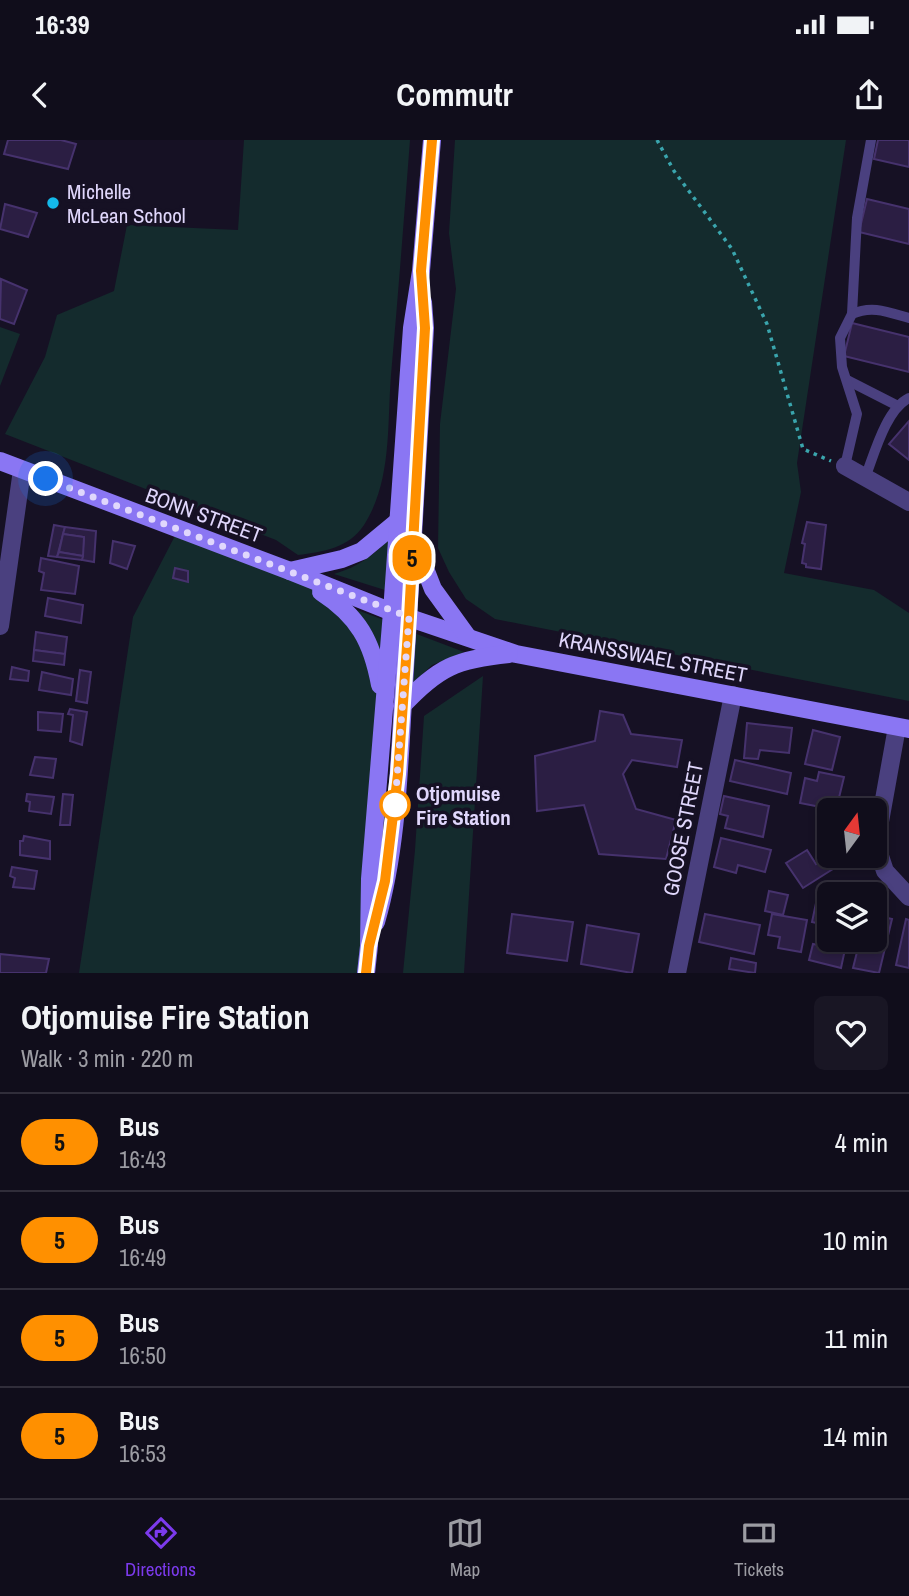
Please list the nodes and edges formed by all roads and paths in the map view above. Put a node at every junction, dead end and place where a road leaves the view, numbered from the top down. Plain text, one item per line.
1 (432, 140) edge
2 (657, 140) edge
3 (871, 140) edge
4 (421, 271) junction
5 (852, 314) junction
6 (909, 318) edge
7 (847, 380) junction
8 (909, 398) edge
9 (898, 406) junction
10 (0, 461) edge
11 (845, 466) junction
12 (22, 470) junction
13 (865, 478) junction
14 (909, 502) edge
15 (397, 522) junction
16 (414, 531) junction
17 (290, 571) junction
18 (401, 615) junction
19 (0, 626) edge
20 (467, 636) junction
21 (516, 654) junction
22 (733, 695) junction
23 (383, 703) junction
24 (402, 706) junction
25 (903, 728) edge
26 (909, 897) edge
27 (369, 946) junction
28 (366, 973) edge
29 (677, 973) edge

1 - 4 main road
2 - 11 path
3 - 5 lane
4 - 15 main road
4 - 16 main road
5 - 6 lane
5 - 7 lane
7 - 9 lane
7 - 11 lane
8 - 9 lane
9 - 13 lane
10 - 12 main road, BONN STREET
11 - 13 street
12 - 17 main road, BONN STREET
12 - 19 street
13 - 14 street
15 - 17 main road
15 - 18 main road
16 - 18 main road
16 - 20 main road
17 - 18 main road, BONN STREET
17 - 23 main road
18 - 20 main road, KRANSSWAEL STREET
18 - 23 main road
18 - 24 main road
20 - 21 main road, KRANSSWAEL STREET
21 - 22 main road, KRANSSWAEL STREET
21 - 24 main road
22 - 25 main road, KRANSSWAEL STREET
22 - 29 street, GOOSE STREET
23 - 27 main road
24 - 27 main road
25 - 26 street
27 - 28 main road

